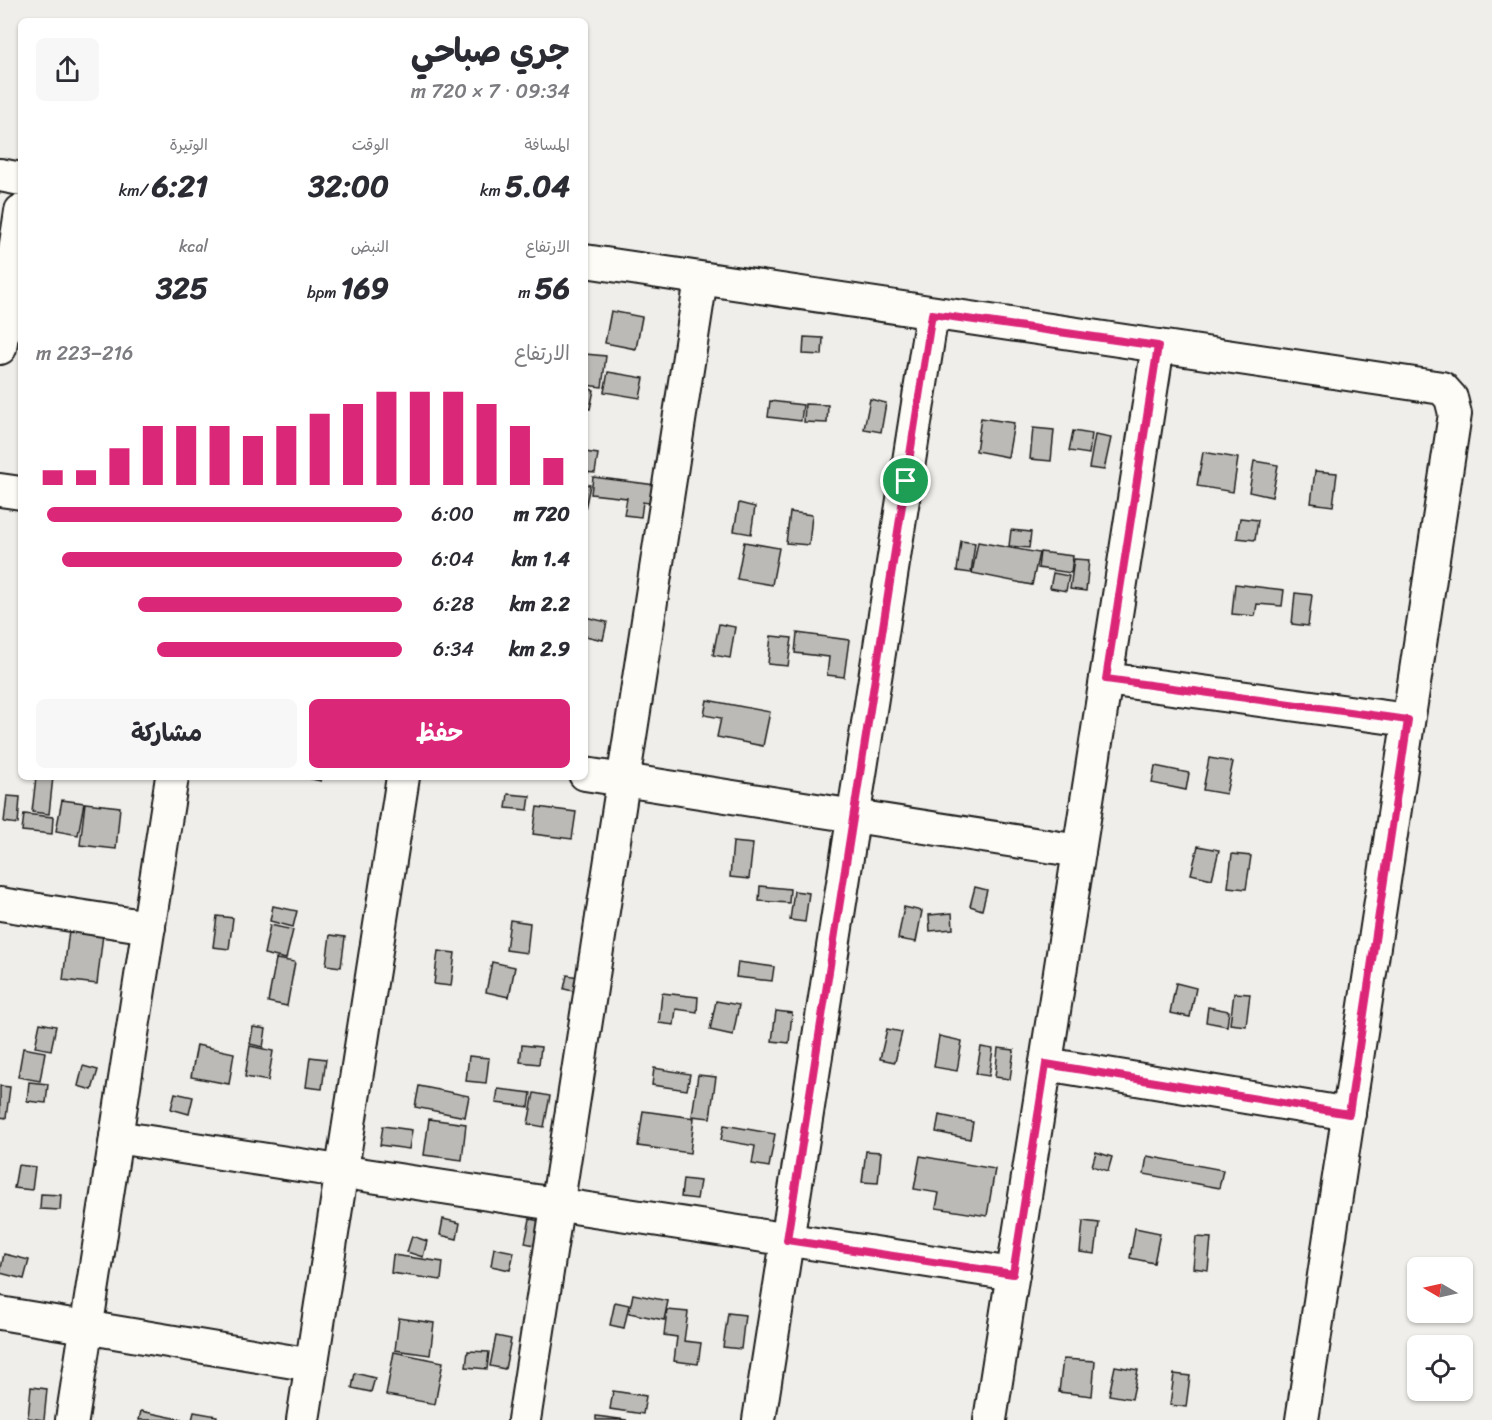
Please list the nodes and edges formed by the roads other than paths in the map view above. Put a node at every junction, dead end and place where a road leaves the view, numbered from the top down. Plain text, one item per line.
1 (0, 175) edge
2 (18, 178) edge
3 (18, 231) edge
4 (588, 261) edge
5 (701, 279) junction
6 (932, 314) junction
7 (1158, 346) junction
8 (0, 348) edge
9 (0, 490) edge
10 (18, 493) edge
11 (1106, 679) junction
12 (1408, 720) junction
13 (588, 774) edge
14 (172, 780) edge
15 (403, 780) edge
16 (624, 780) junction
17 (854, 815) junction
18 (1079, 850) junction
19 (0, 904) edge
20 (149, 927) junction
21 (1046, 1064) junction
22 (1349, 1114) junction
23 (116, 1137) junction
24 (342, 1171) junction
25 (558, 1204) junction
26 (787, 1240) junction
27 (1013, 1274) junction
28 (0, 1313) edge
29 (87, 1327) junction
30 (312, 1365) junction
31 (72, 1420) edge
32 (303, 1420) edge
33 (524, 1420) edge
34 (759, 1420) edge
35 (990, 1420) edge
36 (1302, 1420) edge

1 - 2 street
3 - 8 street
4 - 5 street
5 - 6 street
5 - 16 street
6 - 7 street
6 - 17 street
7 - 11 street
7 - 12 street
9 - 10 street
11 - 12 street
11 - 18 street
12 - 22 street
13 - 16 street
14 - 20 street
15 - 24 street
16 - 17 street
16 - 25 street
17 - 18 street
17 - 26 street
18 - 21 street
19 - 20 street
20 - 23 street
21 - 22 street
21 - 27 street
22 - 36 street
23 - 24 street
23 - 29 street
24 - 25 street
24 - 30 street
25 - 26 street
25 - 33 street
26 - 27 street
26 - 34 street
27 - 35 street
28 - 29 street
29 - 30 street
29 - 31 street
30 - 32 street

